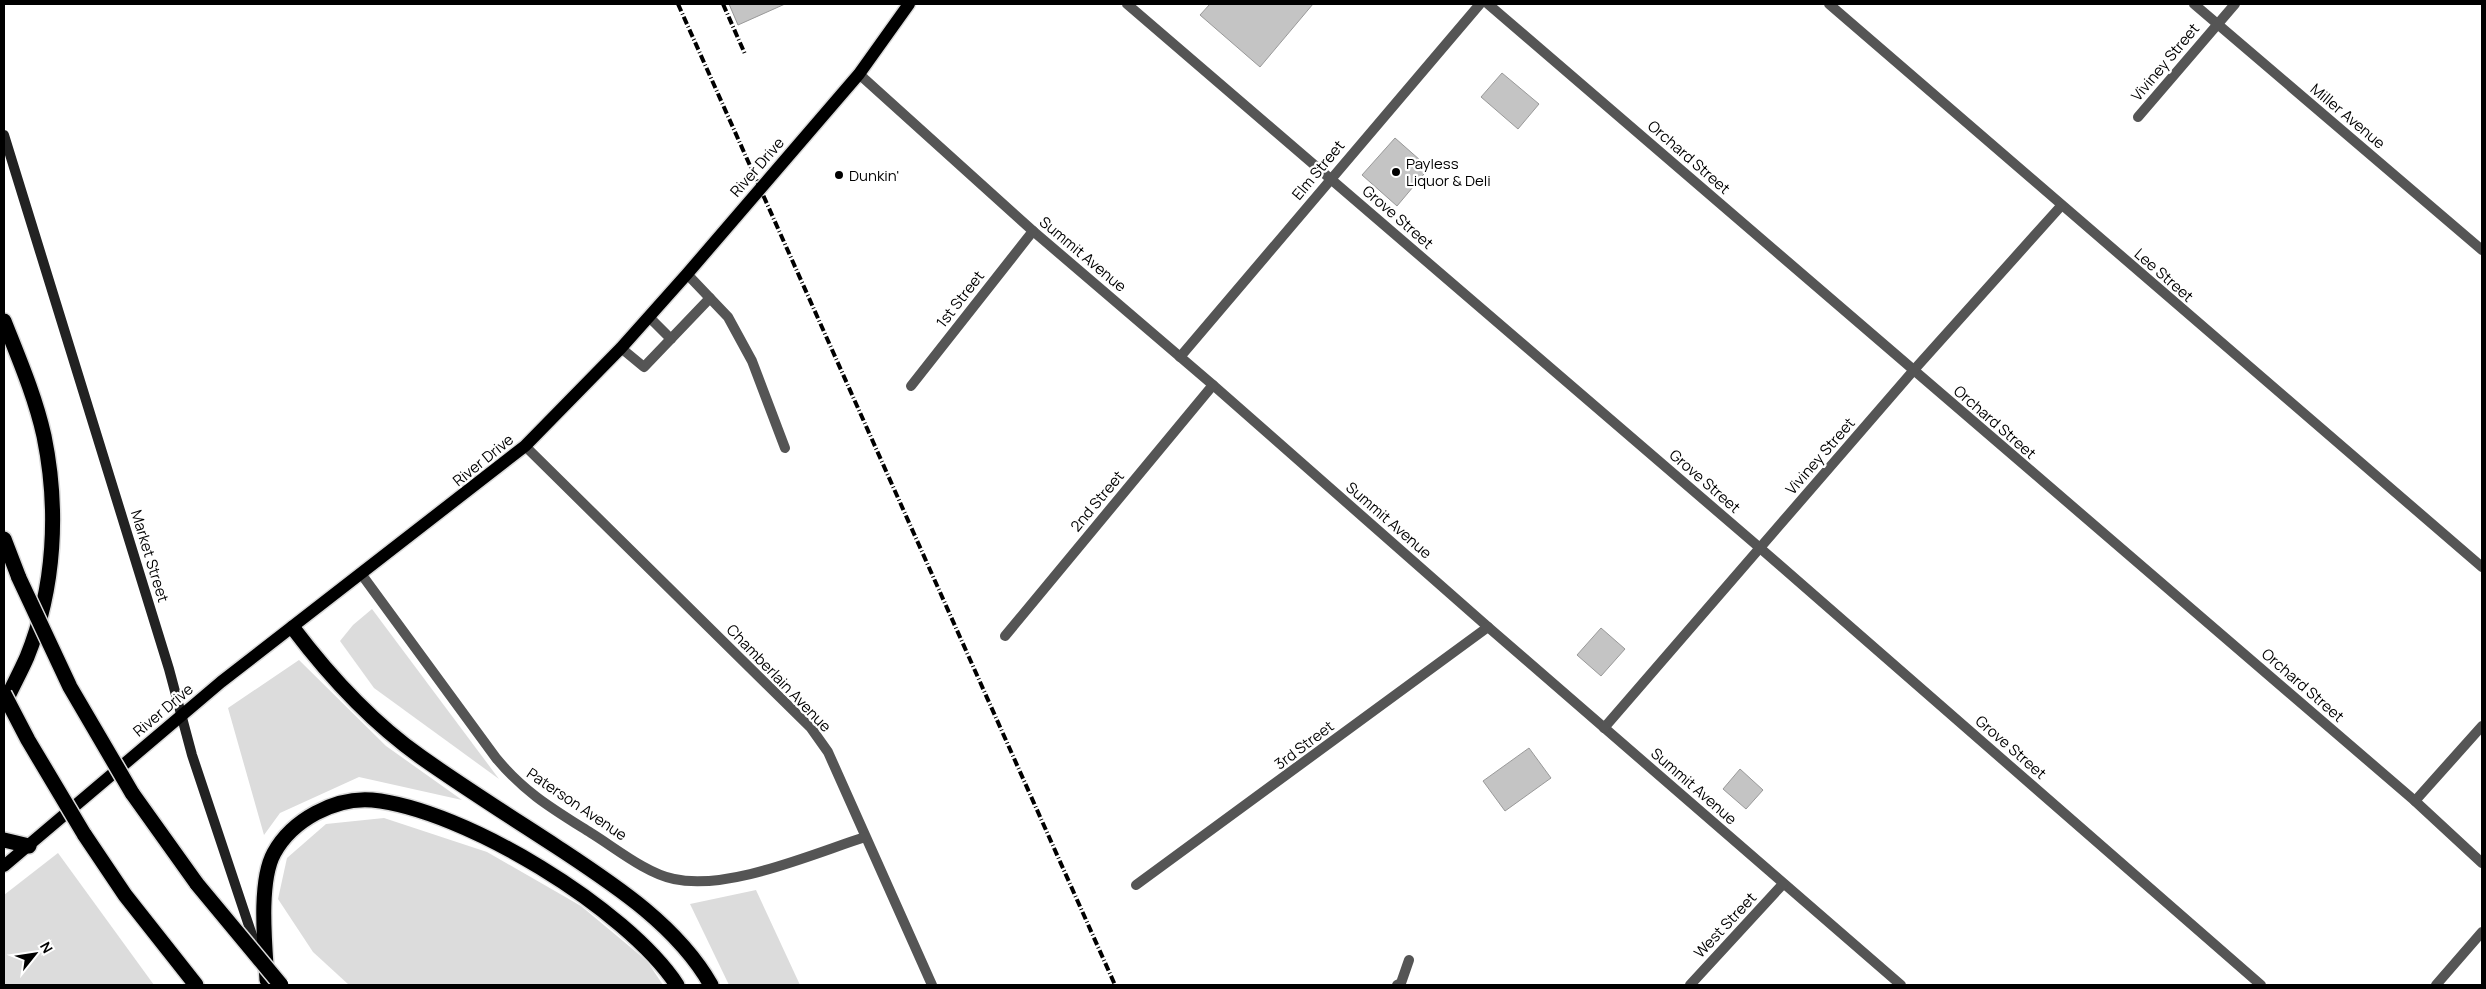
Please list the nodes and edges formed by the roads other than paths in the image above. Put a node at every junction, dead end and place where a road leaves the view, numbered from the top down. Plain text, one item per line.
1 (909, 4) edge
2 (1127, 4) edge
3 (1480, 4) edge
4 (1488, 4) edge
5 (1828, 4) edge
6 (2194, 4) edge
7 (2235, 4) edge
8 (2217, 24) junction
9 (859, 74) junction
10 (2138, 117) dead end
11 (4, 135) edge
12 (1330, 178) junction
13 (2061, 206) junction
14 (1033, 231) junction
15 (2482, 250) edge
16 (687, 274) junction
17 (710, 298) junction
18 (649, 317) junction
19 (4, 321) edge
20 (671, 339) junction
21 (621, 348) junction
22 (1180, 357) junction
23 (1913, 371) junction
24 (1213, 385) junction
25 (912, 386) dead end
26 (525, 446) junction
27 (785, 448) dead end
28 (4, 539) edge
29 (1760, 548) junction
30 (2482, 567) edge
31 (362, 575) junction
32 (1488, 627) junction
33 (293, 628) junction
34 (1005, 636) dead end
35 (4, 694) edge
36 (4, 705) edge
37 (181, 716) junction
38 (2482, 726) edge
39 (1604, 728) junction
40 (2415, 801) junction
41 (865, 836) junction
42 (4, 840) edge
43 (29, 846) junction
44 (2482, 863) edge
45 (4, 866) edge
46 (1783, 884) junction
47 (1136, 885) dead end
48 (2482, 932) edge
49 (1409, 960) dead end
50 (272, 984) edge
51 (196, 985) edge
52 (678, 985) edge
53 (711, 985) edge
54 (932, 985) edge
55 (1397, 985) edge
56 (1690, 985) edge
57 (1901, 985) edge
58 (2261, 985) edge
59 (2436, 985) edge

1 - 9 main road, River Drive
2 - 12 street, Grove Street
3 - 12 street, Elm Street
4 - 23 street, Orchard Street
5 - 13 street, Lee Street
6 - 8 street, Miller Avenue
7 - 8 street, Viviney Street
8 - 10 street, Viviney Street
8 - 15 street, Miller Avenue
9 - 14 street, Summit Avenue
9 - 16 main road, River Drive
11 - 37 main road, Market Street
12 - 22 street, Elm Street
12 - 29 street, Grove Street
13 - 23 street, Viviney Street
13 - 30 street, Lee Street
14 - 22 street, Summit Avenue
14 - 25 street, 1st Street
16 - 17 street
16 - 18 main road, River Drive
17 - 20 street
17 - 27 street
18 - 20 street
18 - 21 main road, River Drive
19 - 36 highway
20 - 21 street
21 - 26 main road, River Drive
22 - 24 street, Summit Avenue
23 - 29 street, Viviney Street
23 - 40 street, Orchard Street
24 - 32 street, Summit Avenue
24 - 34 street, 2nd Street
26 - 31 main road, River Drive
26 - 41 street, Chamberlain Avenue
28 - 50 highway, bridge
29 - 39 street, Viviney Street
29 - 58 street, Grove Street
31 - 33 main road, River Drive
31 - 41 street, Paterson Avenue
32 - 39 street, Summit Avenue
32 - 47 street, 3rd Street
33 - 37 main road, River Drive
33 - 53 highway
35 - 51 highway, bridge
37 - 43 main road, River Drive
37 - 50 main road, Market Street
38 - 40 street
39 - 46 street, Summit Avenue
40 - 44 street, Orchard Street
41 - 54 street, Chamberlain Avenue
42 - 43 highway
43 - 45 main road, River Drive
46 - 56 street, West Street
46 - 57 street, Summit Avenue
48 - 59 street
49 - 55 street
50 - 52 highway

